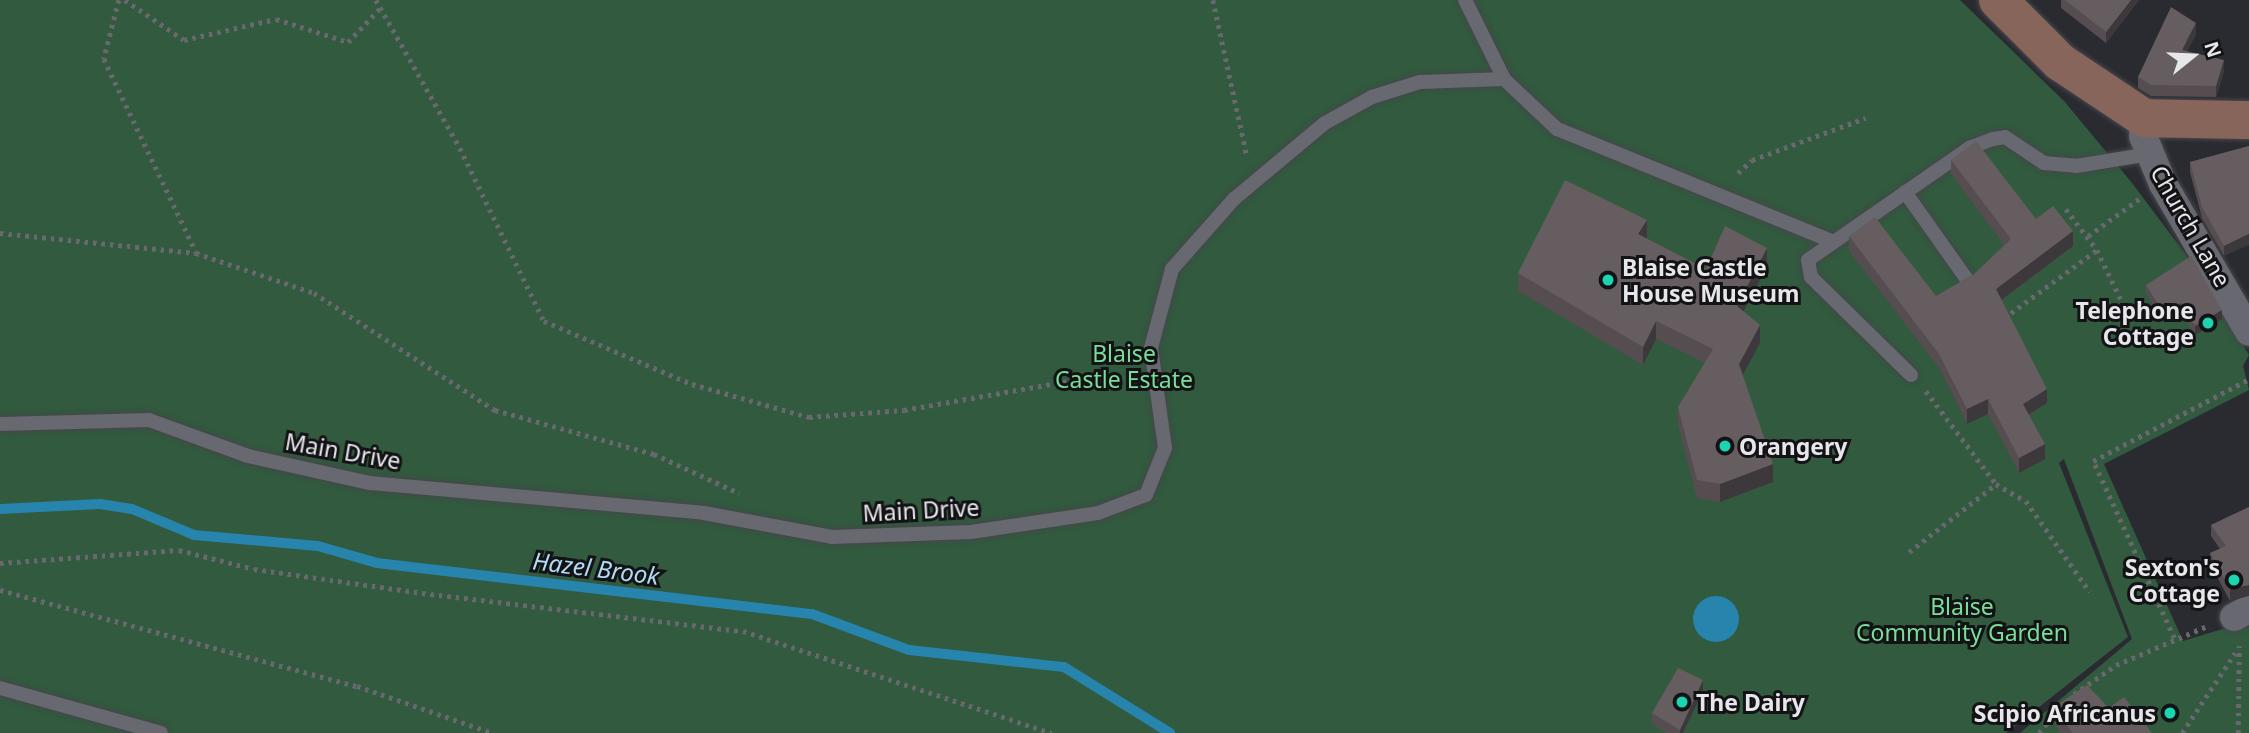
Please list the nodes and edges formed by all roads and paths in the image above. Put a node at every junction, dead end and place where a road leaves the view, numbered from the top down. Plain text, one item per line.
1 (119, 0) edge
2 (125, 0) edge
3 (376, 0) edge
4 (1213, 0) edge
5 (1465, 0) edge
6 (1998, 0) edge
7 (382, 6) junction
8 (1504, 79) junction
9 (1865, 118) dead end
10 (2249, 120) edge
11 (2146, 136) junction
12 (1738, 173) dead end
13 (1252, 184) junction
14 (2163, 184) junction
15 (1905, 192) junction
16 (2067, 209) dead end
17 (0, 233) edge
18 (2088, 236) junction
19 (1831, 241) junction
20 (2097, 250) junction
21 (196, 253) junction
22 (1968, 281) edge
23 (2129, 316) dead end
24 (1996, 324) edge
25 (2249, 332) edge
26 (1911, 375) joint
27 (2249, 379) edge
28 (1157, 388) junction
29 (0, 424) edge
30 (1996, 484) junction
31 (764, 524) junction
32 (1909, 552) dead end
33 (0, 563) edge
34 (0, 590) edge
35 (2090, 592) dead end
36 (2241, 613) edge
37 (2174, 638) junction
38 (0, 688) edge
39 (161, 733) edge
40 (493, 733) edge
41 (1052, 733) edge
42 (2039, 733) edge
43 (2182, 733) edge
44 (2238, 733) edge

1 - 21 path
2 - 7 path
3 - 7 path
4 - 13 path
5 - 8 lane
6 - 11 main road
7 - 28 path
8 - 13 lane, Main Drive
8 - 19 lane
9 - 12 path
10 - 11 main road
11 - 14 street, Church Lane
11 - 15 lane
13 - 28 lane, Main Drive
14 - 18 path
14 - 25 street, Church Lane
15 - 19 lane
15 - 22 lane
16 - 18 path
17 - 21 path
18 - 20 path
19 - 26 lane
20 - 23 path
20 - 24 path
21 - 31 path
26 - 30 path
27 - 37 path
28 - 31 lane, Main Drive
29 - 31 lane, Main Drive
30 - 32 path
30 - 35 path
33 - 41 path
34 - 40 path
36 - 37 path
37 - 42 path
38 - 39 lane
43 - 44 path

